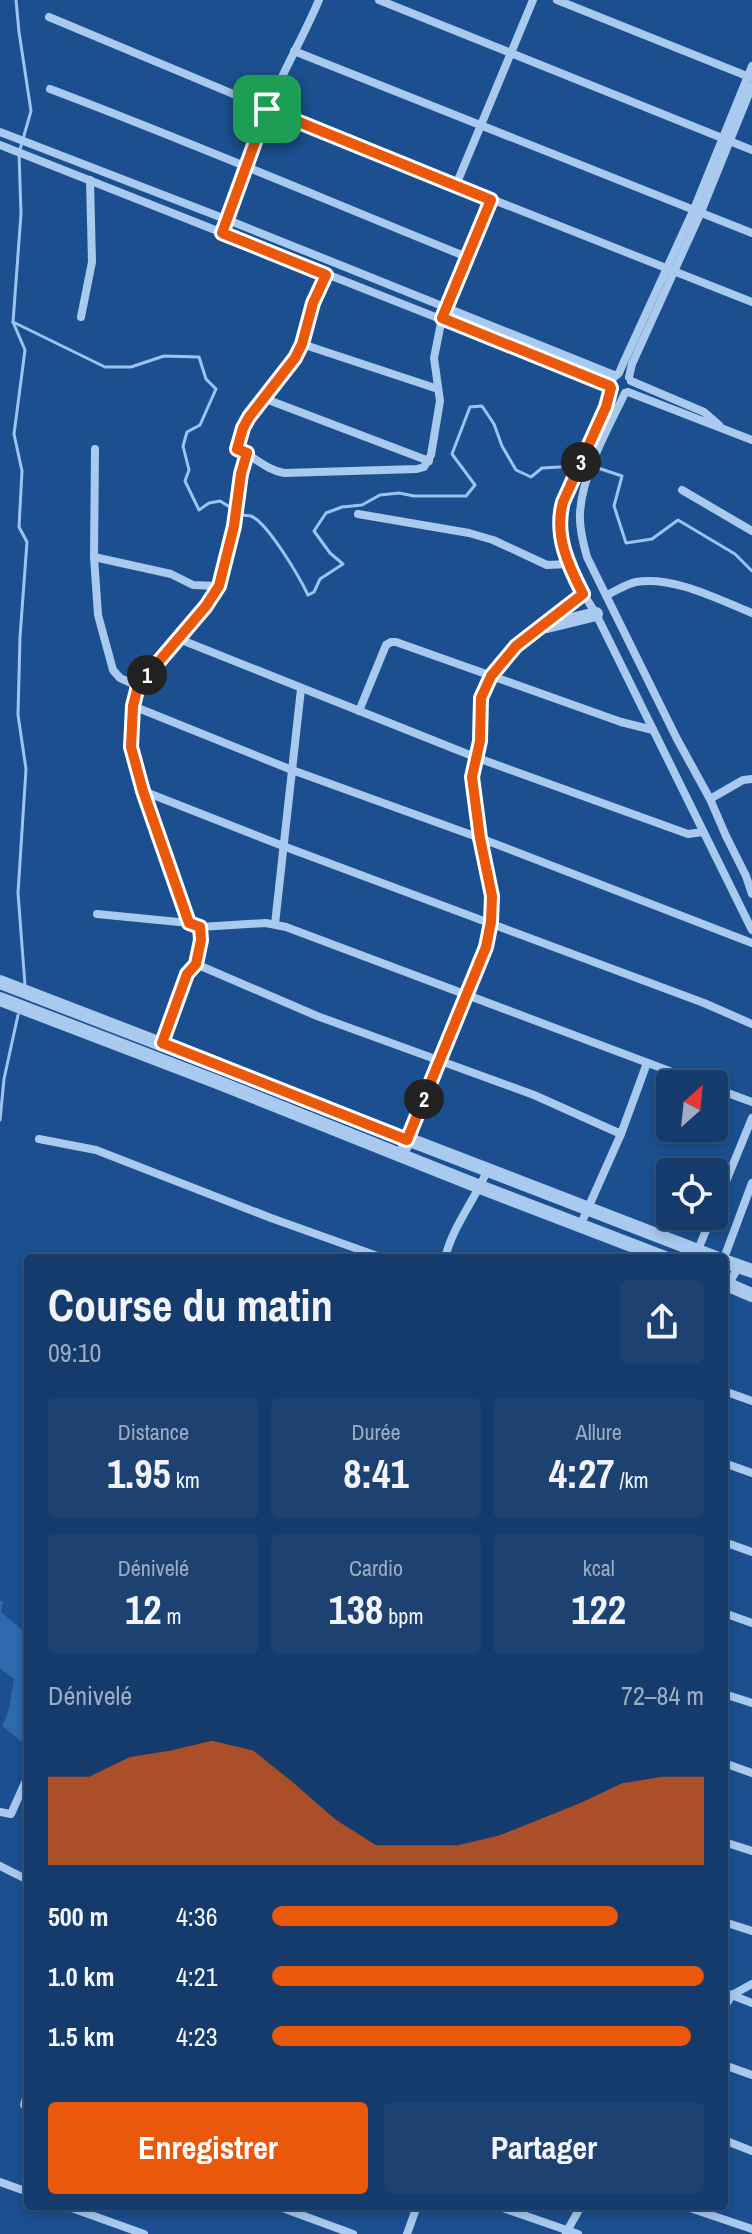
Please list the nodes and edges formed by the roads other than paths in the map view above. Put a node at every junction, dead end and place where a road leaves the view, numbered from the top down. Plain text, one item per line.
1 (319, 0) edge
2 (379, 0) edge
3 (533, 0) edge
4 (557, 0) edge
5 (49, 17) dead end
6 (294, 51) junction
7 (511, 53) junction
8 (752, 66) edge
9 (750, 77) edge
10 (752, 86) edge
11 (50, 89) dead end
12 (267, 109) junction
13 (481, 126) junction
14 (0, 132) edge
15 (726, 141) junction
16 (4, 147) edge
17 (752, 150) edge
18 (245, 168) junction
19 (90, 180) junction
20 (456, 185) junction
21 (491, 200) junction
22 (698, 210) junction
23 (228, 220) junction
24 (222, 233) junction
25 (752, 233) edge
26 (467, 257) junction
27 (671, 269) junction
28 (326, 275) junction
29 (752, 302) edge
30 (444, 313) junction
31 (81, 317) dead end
32 (302, 344) junction
33 (616, 374) junction
34 (630, 379) junction
35 (611, 387) junction
36 (438, 389) junction
37 (627, 393) junction
38 (263, 398) junction
39 (726, 430) junction
40 (752, 440) edge
41 (95, 449) dead end
42 (247, 453) junction
43 (429, 461) junction
44 (682, 490) dead end
45 (358, 514) dead end
46 (752, 531) edge
47 (94, 557) junction
48 (568, 564) junction
49 (219, 586) junction
50 (583, 594) junction
51 (607, 595) junction
52 (752, 613) edge
53 (596, 614) junction
54 (543, 627) junction
55 (179, 639) junction
56 (491, 676) junction
57 (138, 686) junction
58 (301, 689) junction
59 (133, 706) junction
60 (359, 711) junction
61 (653, 730) junction
62 (475, 757) junction
63 (292, 770) junction
64 (752, 779) edge
65 (143, 791) junction
66 (710, 799) junction
67 (703, 832) junction
68 (480, 838) junction
69 (283, 846) junction
70 (749, 875) edge
71 (730, 881) junction
72 (752, 894) edge
73 (97, 914) dead end
74 (491, 922) junction
75 (189, 923) junction
76 (275, 924) junction
77 (200, 927) junction
78 (752, 930) edge
79 (752, 943) edge
80 (196, 964) junction
81 (0, 982) edge
82 (31, 993) junction
83 (467, 995) junction
84 (0, 999) edge
85 (25, 1009) junction
86 (752, 1024) edge
87 (162, 1043) junction
88 (439, 1062) junction
89 (647, 1063) junction
90 (666, 1070) edge
91 (728, 1093) edge
92 (752, 1102) edge
93 (752, 1118) edge
94 (621, 1134) junction
95 (39, 1139) dead end
96 (407, 1140) junction
97 (401, 1154) junction
98 (487, 1171) junction
99 (728, 1176) edge
100 (752, 1183) edge
101 (480, 1187) junction
102 (587, 1209) junction
103 (580, 1226) junction
104 (705, 1230) edge
105 (372, 1254) edge
106 (447, 1254) edge
107 (654, 1254) edge
108 (692, 1254) edge
109 (694, 1254) edge
110 (726, 1254) edge
111 (745, 1269) edge
112 (728, 1284) edge
113 (728, 1288) edge
114 (752, 1295) edge
115 (728, 1392) edge
116 (752, 1401) edge
117 (728, 1464) edge
118 (752, 1473) edge
119 (728, 1543) edge
120 (752, 1552) edge
121 (728, 1614) edge
122 (752, 1623) edge
123 (728, 1695) edge
124 (752, 1703) edge
125 (728, 1764) edge
126 (752, 1773) edge
127 (24, 1785) edge
128 (0, 1812) edge
129 (728, 1843) edge
130 (752, 1851) edge
131 (0, 1866) edge
132 (24, 1878) edge
133 (728, 1923) edge
134 (752, 1931) edge
135 (752, 1984) edge
136 (728, 1994) edge
137 (752, 2003) edge
138 (728, 2066) edge
139 (752, 2075) edge
140 (728, 2142) edge
141 (752, 2151) edge
142 (0, 2182) edge
143 (24, 2191) edge
144 (77, 2210) edge
145 (288, 2210) edge
146 (416, 2210) edge
147 (508, 2210) edge
148 (579, 2210) edge
149 (696, 2210) edge
150 (752, 2229) edge
151 (566, 2232) edge
152 (144, 2234) edge
153 (353, 2234) edge
154 (407, 2234) edge
155 (578, 2234) edge

1 - 6 street
2 - 7 street
3 - 7 street
4 - 9 street
5 - 12 street
6 - 12 street
6 - 13 street
7 - 13 street
7 - 15 street
8 - 9 street
9 - 15 street
10 - 15 street
11 - 18 street
12 - 18 street
12 - 20 street
13 - 20 street
13 - 22 street
14 - 23 street
15 - 17 street
15 - 22 street
16 - 19 street
18 - 23 street
18 - 26 street
19 - 24 street
19 - 31 street
20 - 21 street
21 - 26 street
21 - 27 street
22 - 25 street
22 - 27 street
23 - 24 street
23 - 30 street
24 - 28 street
26 - 30 street
27 - 29 street
27 - 33 street
27 - 34 street
28 - 30 street
28 - 32 street
30 - 33 street
30 - 35 street
30 - 36 street
32 - 36 street
32 - 38 street
33 - 34 street
33 - 35 street
34 - 37 street
34 - 39 street
35 - 37 street
35 - 48 street
36 - 43 street
37 - 39 street
37 - 51 street
38 - 42 street
38 - 43 street
39 - 40 street
41 - 47 street
42 - 43 street
42 - 49 street
44 - 46 street
45 - 48 street
47 - 49 street
47 - 57 street
48 - 50 street
49 - 55 street
50 - 53 street
50 - 54 street
51 - 52 street
51 - 66 street
53 - 54 street
53 - 61 street
54 - 56 street
55 - 57 street
55 - 58 street
56 - 60 street
56 - 61 street
56 - 62 street
57 - 59 street
58 - 60 street
58 - 63 street
59 - 63 street
59 - 65 street
60 - 62 street
61 - 67 street
62 - 67 street
62 - 68 street
63 - 68 street
63 - 69 street
64 - 66 street
65 - 69 street
65 - 75 street
66 - 70 street
67 - 71 street
68 - 74 street
68 - 79 street
69 - 74 street
69 - 76 street
70 - 71 street
70 - 72 street
71 - 78 street
73 - 75 street
74 - 83 street
74 - 86 street
75 - 77 street
76 - 77 street
76 - 83 street
77 - 80 street
80 - 87 street
80 - 88 street
81 - 82 street
82 - 85 street
82 - 87 street
83 - 88 street
83 - 89 street
84 - 85 street
85 - 97 street
87 - 96 street
88 - 94 street
88 - 96 street
89 - 90 street
89 - 94 street
91 - 92 street
93 - 99 street
94 - 102 street
95 - 105 street
96 - 97 street
96 - 98 street
97 - 101 street
98 - 101 street
98 - 102 street
100 - 110 street
101 - 103 street
101 - 106 street
102 - 103 street
102 - 108 street
103 - 107 street
104 - 109 street
111 - 112 street
113 - 114 street
115 - 116 street
117 - 118 street
119 - 120 street
121 - 122 street
123 - 124 street
125 - 126 street
127 - 128 street
129 - 130 street
131 - 132 street
133 - 134 street
135 - 136 street
136 - 137 street
138 - 139 street
140 - 141 street
142 - 143 street
144 - 152 street
145 - 153 street
146 - 154 street
147 - 151 street
148 - 151 street
149 - 150 street
151 - 155 street

